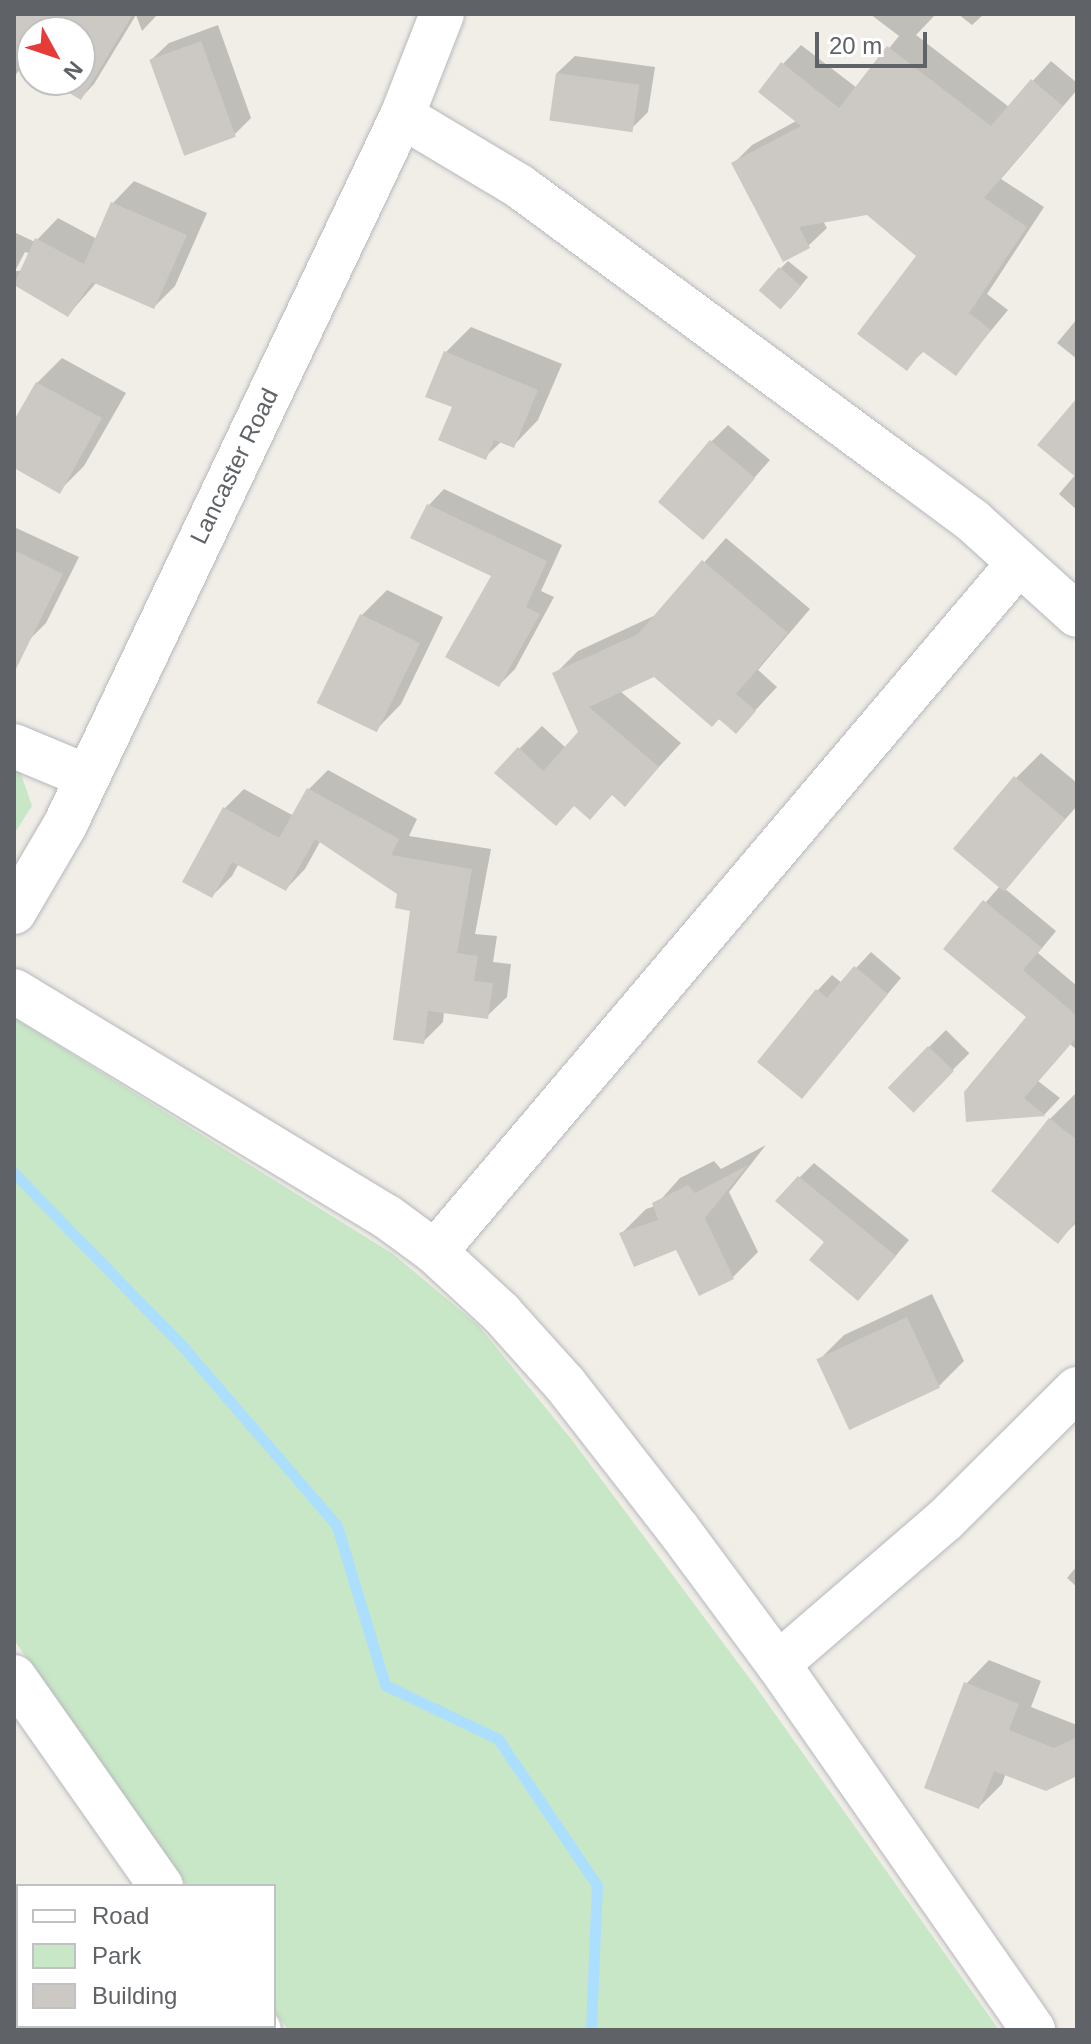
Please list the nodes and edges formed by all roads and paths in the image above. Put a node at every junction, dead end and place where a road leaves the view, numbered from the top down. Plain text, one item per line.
1 (442, 14) edge
2 (402, 116) junction
3 (1019, 563) junction
4 (1077, 615) edge
5 (14, 746) edge
6 (86, 776) junction
7 (14, 912) edge
8 (14, 991) edge
9 (435, 1252) junction
10 (1077, 1389) edge
11 (778, 1664) junction
12 (14, 1677) edge
13 (160, 1884) edge
14 (1033, 2030) edge

1 - 2 street, Lancaster Road
2 - 3 street
2 - 6 street, Lancaster Road
3 - 4 street
3 - 9 street
5 - 6 street
6 - 7 street, Lancaster Road
8 - 9 street
9 - 11 street
10 - 11 street
11 - 14 street
12 - 13 street

